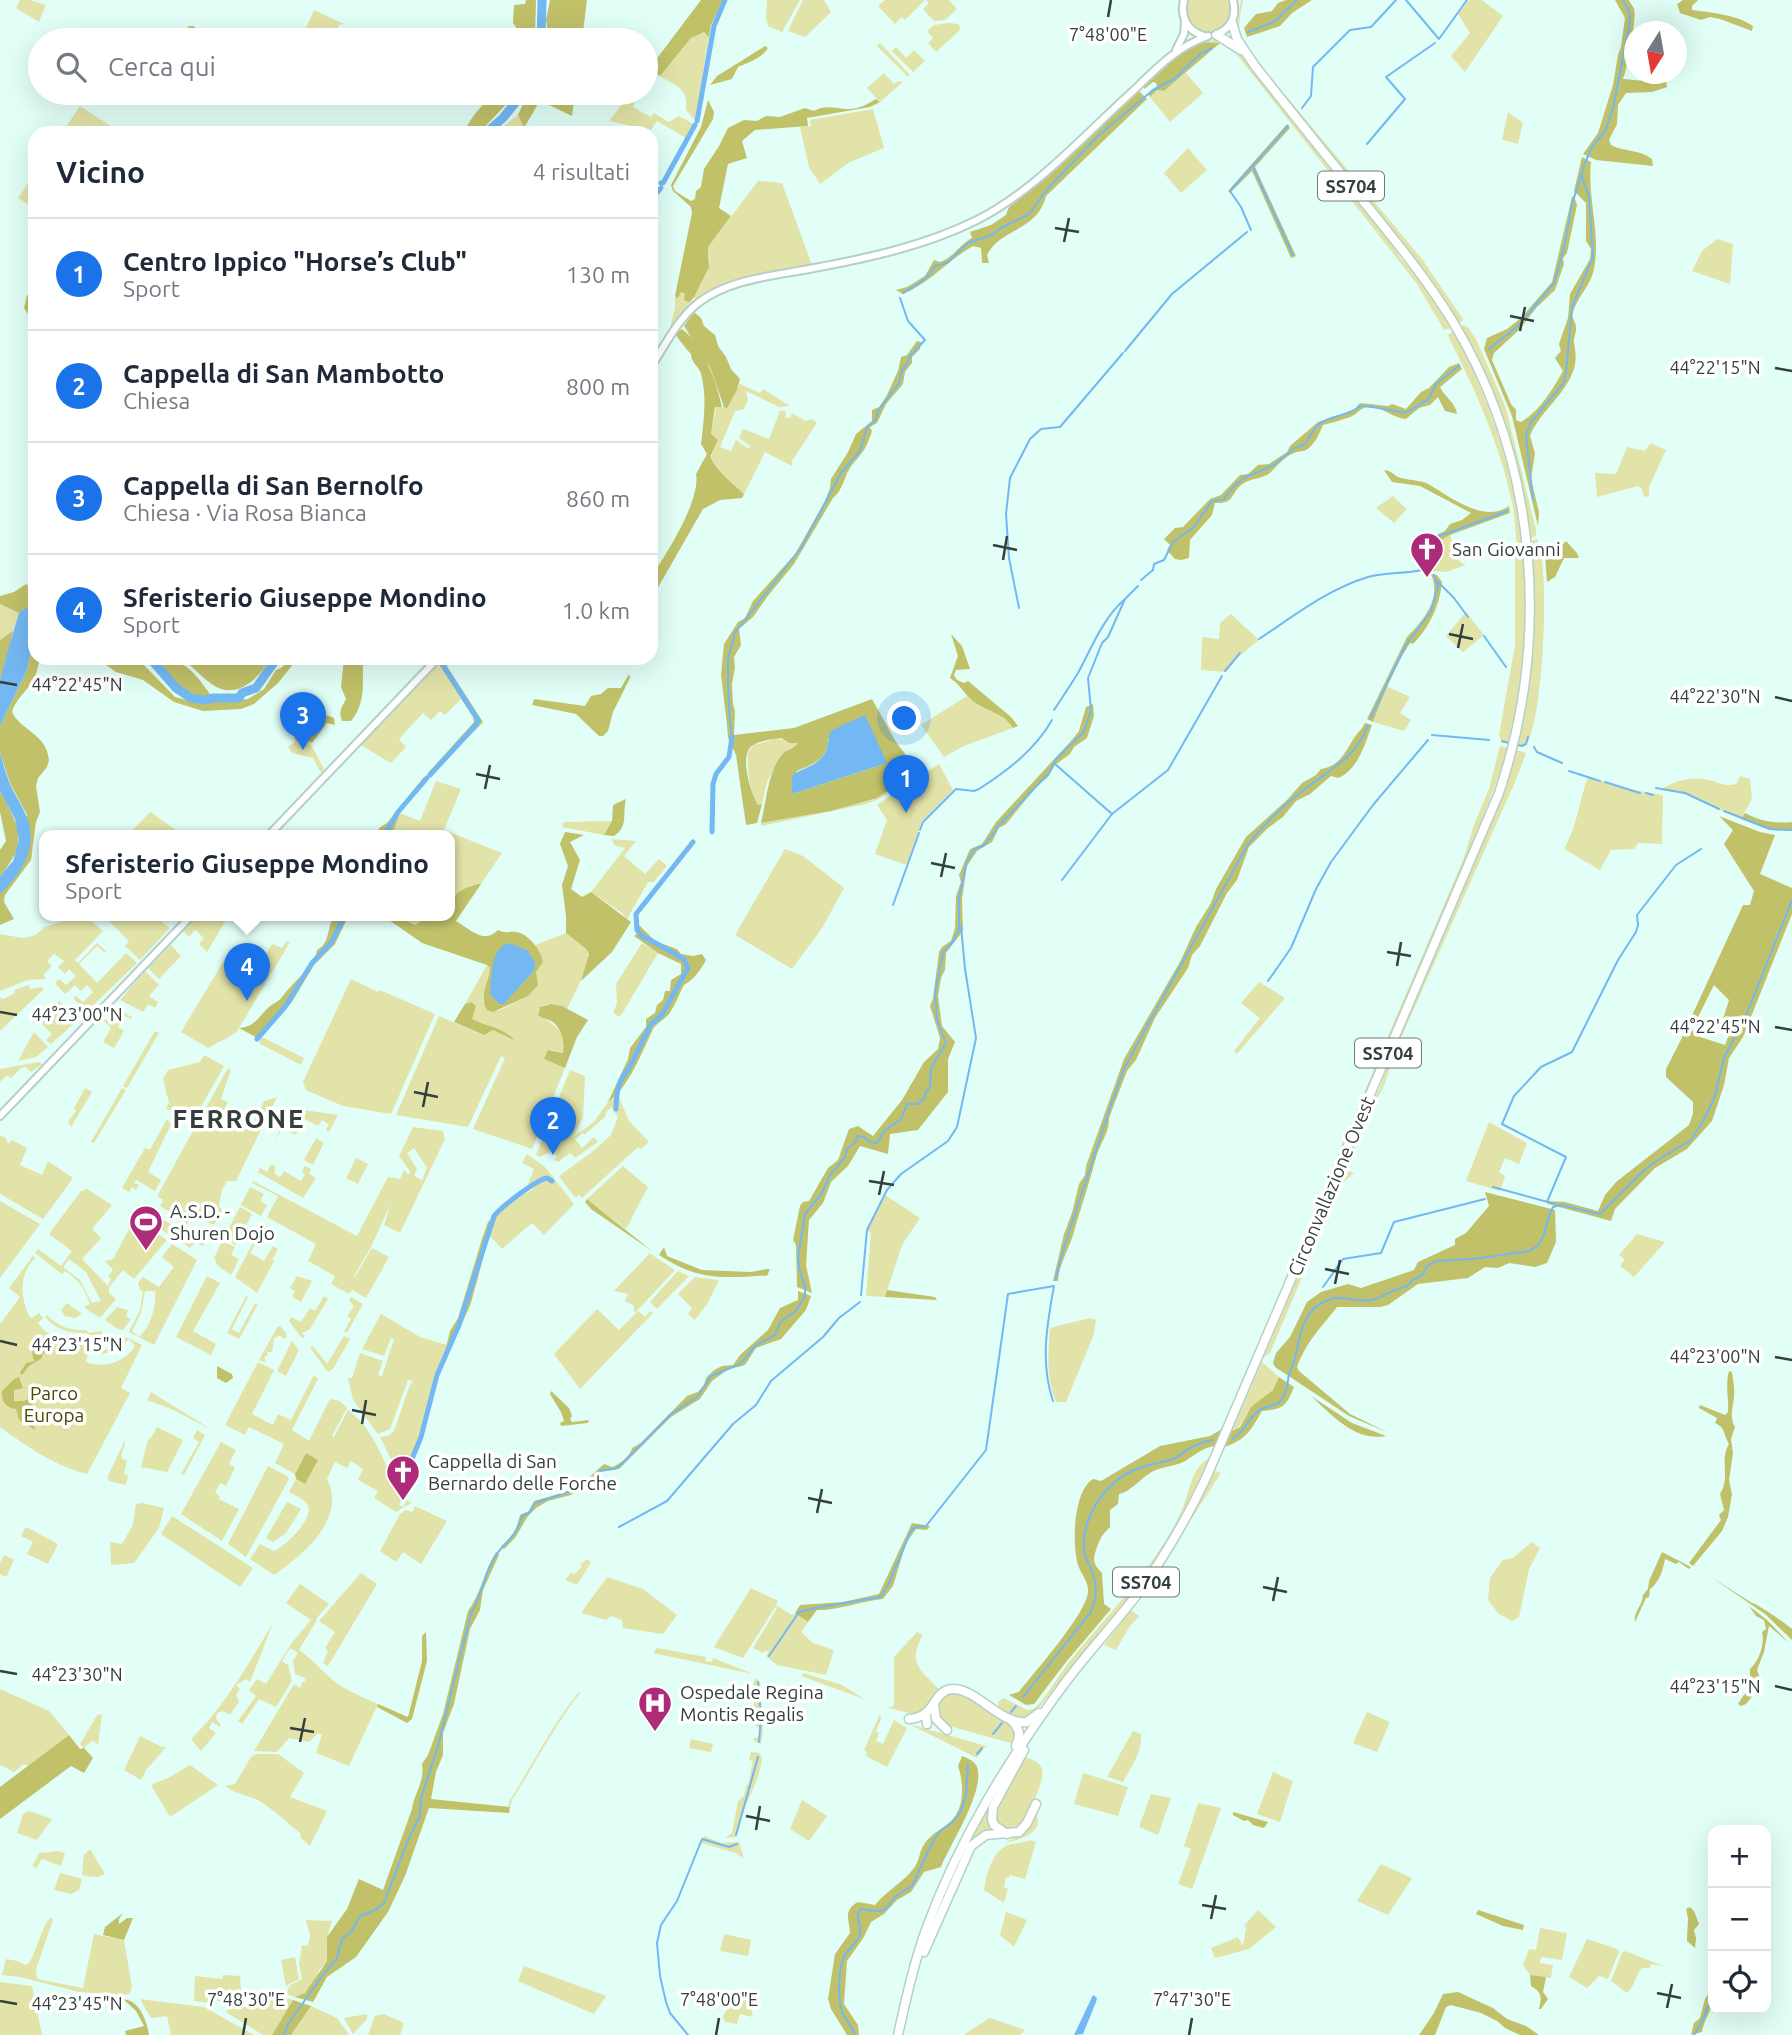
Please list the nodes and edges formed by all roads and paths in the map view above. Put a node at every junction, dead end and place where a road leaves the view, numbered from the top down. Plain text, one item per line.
1 (1184, 0) edge
2 (1236, 0) edge
3 (1185, 22) junction
4 (1232, 23) junction
5 (1212, 36) junction
6 (1176, 50) junction
7 (1245, 54) junction
8 (658, 356) edge
9 (431, 665) edge
10 (274, 830) edge
11 (186, 921) edge
12 (0, 1115) edge
13 (1064, 1685) junction
14 (930, 1715) junction
15 (1041, 1717) junction
16 (1009, 1718) junction
17 (909, 1719) dead end
18 (928, 1724) dead end
19 (947, 1730) dead end
20 (998, 1781) junction
21 (1035, 1804) dead end
22 (1013, 1834) junction
23 (909, 1987) junction
24 (898, 2035) edge

1 - 3 main road
2 - 4 main road
3 - 5 main road
3 - 6 main road
4 - 5 main road
4 - 7 highway, SS704
5 - 6 main road
5 - 7 highway, SS704
6 - 8 main road
7 - 13 highway, Circonvallazione Ovest / SS704
9 - 10 main road
11 - 12 main road
13 - 15 highway, Circonvallazione Ovest / SS704
13 - 16 highway
14 - 16 highway
14 - 17 highway
14 - 18 highway
14 - 19 highway
15 - 20 highway, Circonvallazione Ovest / SS704
15 - 22 highway
16 - 20 highway
20 - 23 highway, Circonvallazione Ovest / SS704
21 - 22 highway
22 - 23 highway
23 - 24 highway, Circonvallazione Ovest / SS704

